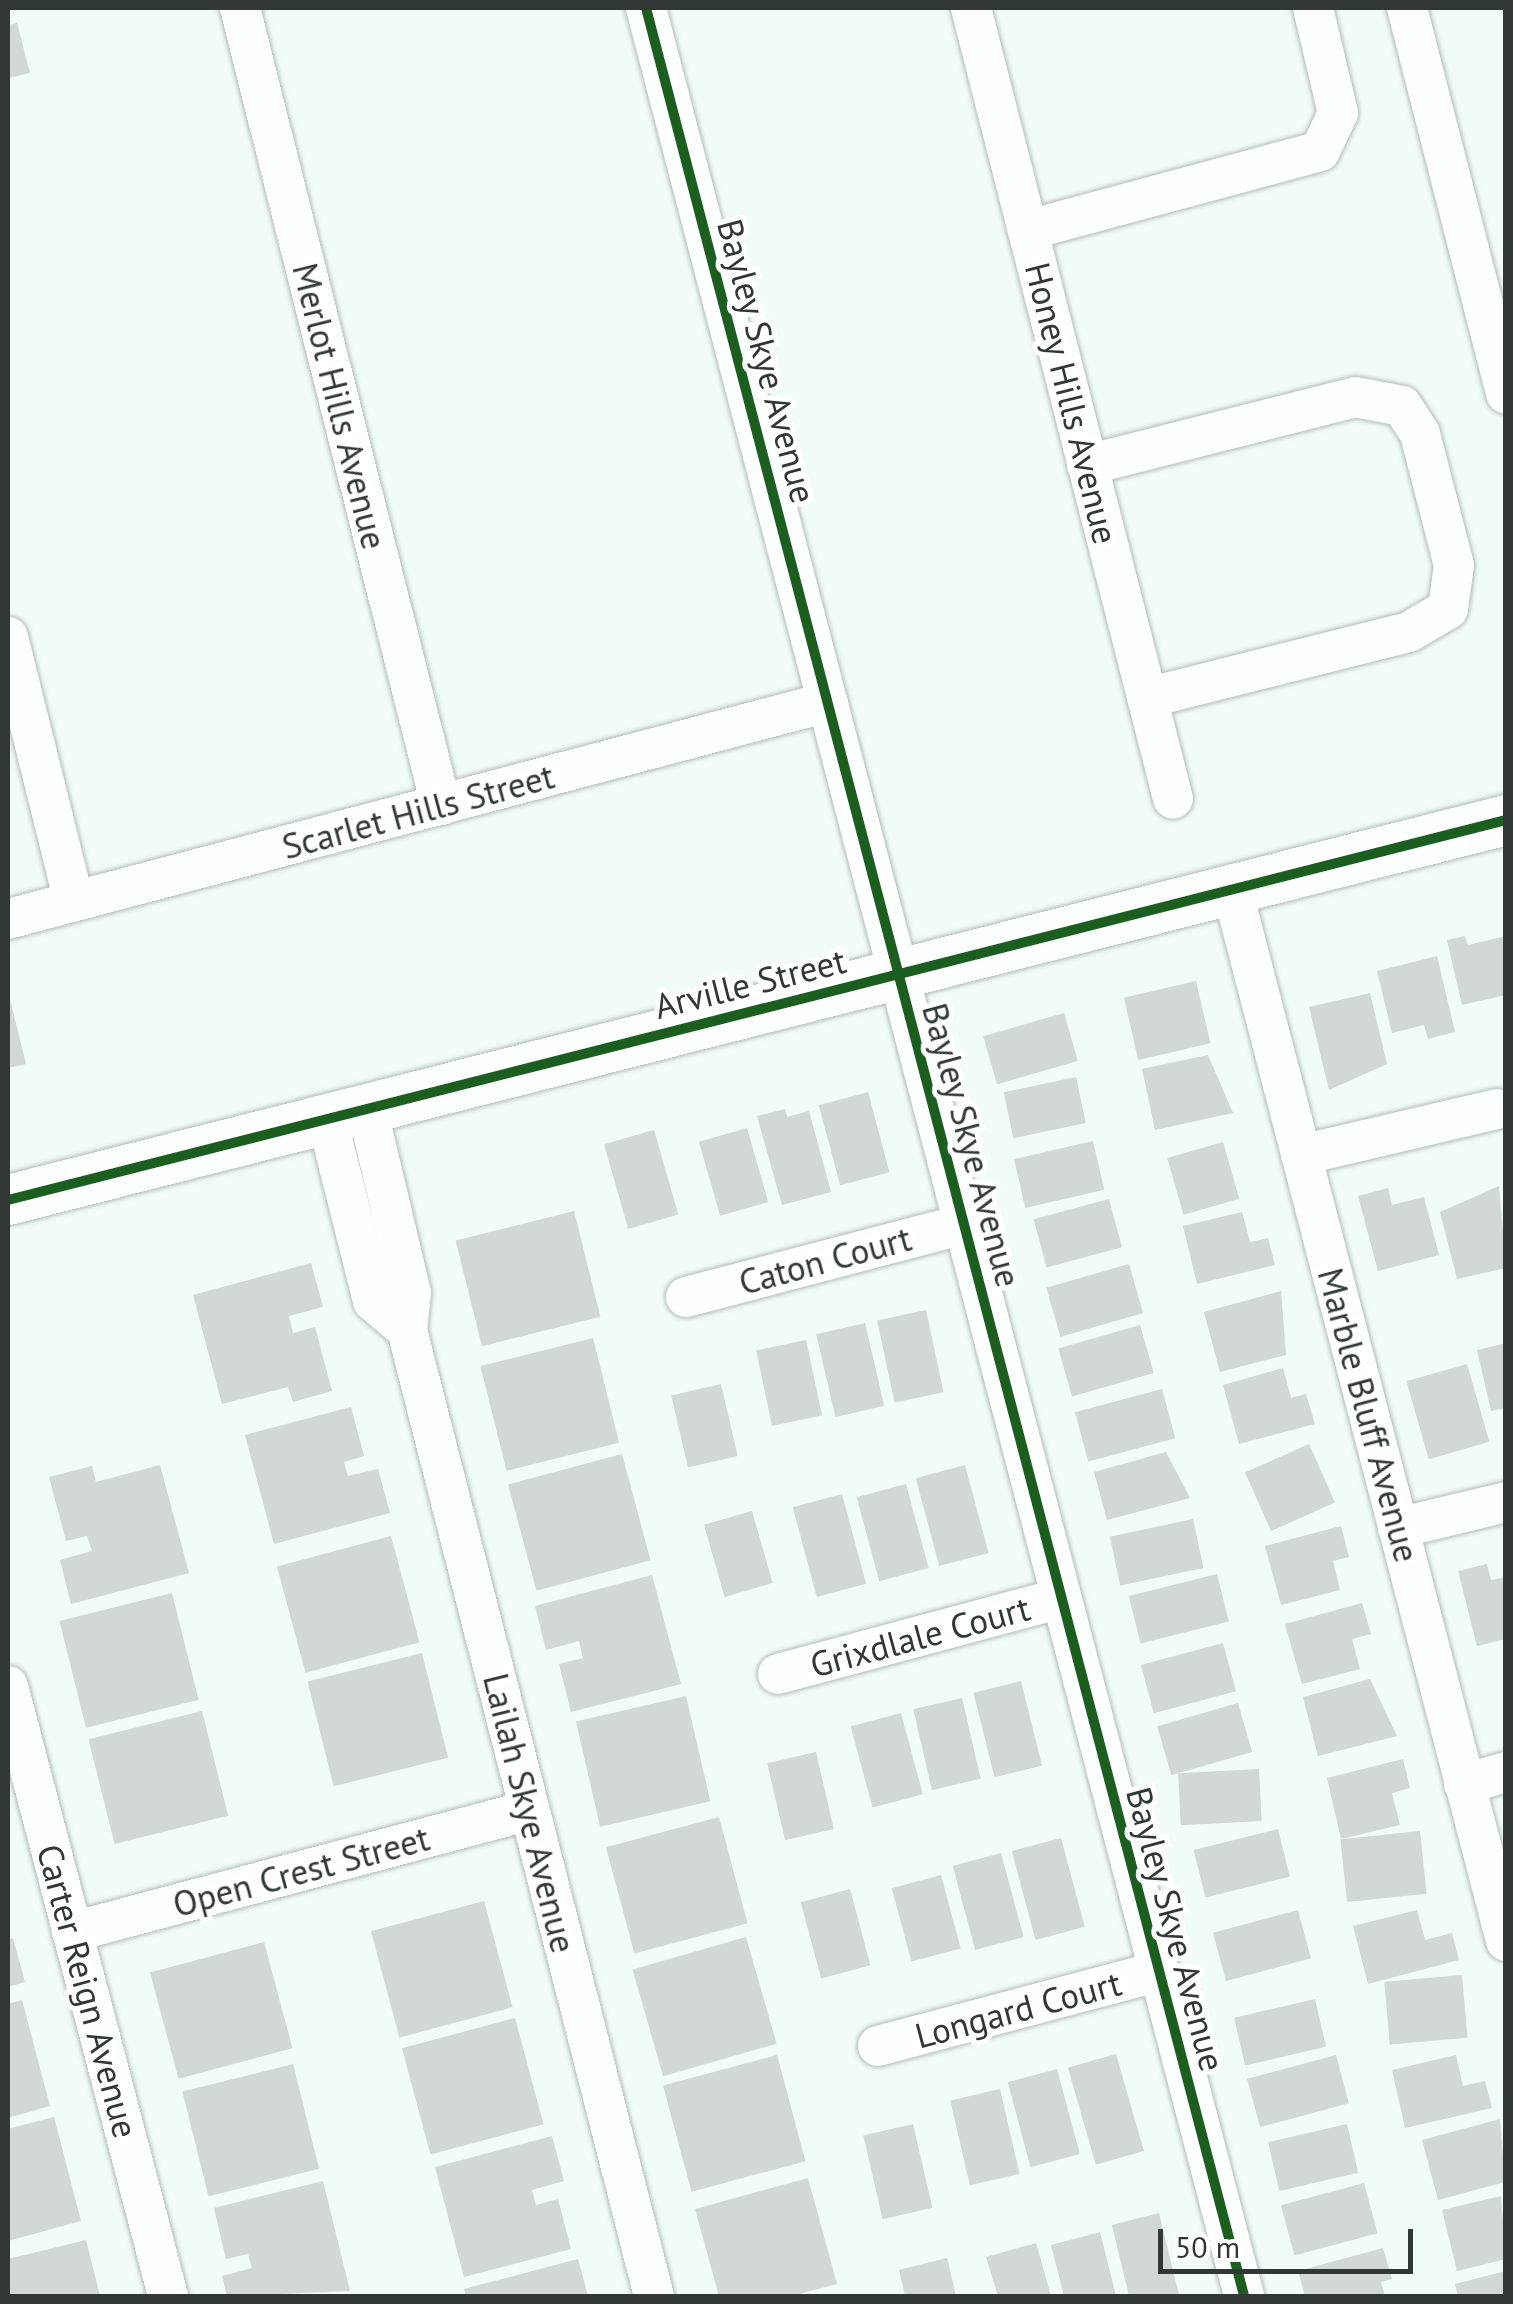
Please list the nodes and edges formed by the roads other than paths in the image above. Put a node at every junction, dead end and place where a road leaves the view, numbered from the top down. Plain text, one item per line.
1 (240, 8) edge
2 (646, 8) edge
3 (971, 8) edge
4 (1313, 8) edge
5 (1407, 8) edge
6 (1028, 230) junction
7 (1506, 394) edge
8 (1087, 465) junction
9 (8, 637) edge
10 (1147, 698) junction
11 (828, 702) junction
12 (1173, 799) dead end
13 (441, 804) junction
14 (1506, 820) edge
15 (1232, 889) junction
16 (74, 901) junction
17 (8, 919) edge
18 (899, 974) junction
19 (1497, 1108) dead end
20 (347, 1113) junction
21 (1301, 1155) junction
22 (8, 1200) edge
23 (964, 1224) junction
24 (686, 1297) dead end
25 (1506, 1502) edge
26 (1398, 1528) junction
27 (1061, 1598) junction
28 (778, 1674) dead end
29 (8, 1686) edge
30 (1506, 1772) edge
31 (1464, 1784) junction
32 (530, 1810) junction
33 (72, 1932) junction
34 (1506, 1942) edge
35 (1159, 1971) junction
36 (878, 2046) dead end
37 (168, 2296) edge
38 (654, 2296) edge
39 (1244, 2296) edge

1 - 13 street, Merlot Hills Avenue
2 - 11 street, Bayley Skye Avenue
3 - 6 street, Honey Hills Avenue
4 - 6 street
5 - 7 street
6 - 8 street, Honey Hills Avenue
8 - 10 street, Honey Hills Avenue
8 - 10 street
9 - 16 street
10 - 12 street, Honey Hills Avenue
11 - 13 street, Scarlet Hills Street
11 - 18 street, Bayley Skye Avenue
13 - 16 street, Scarlet Hills Street
14 - 15 street, Arville Street
15 - 18 street, Arville Street
15 - 21 street, Marble Bluff Avenue
16 - 17 street, Scarlet Hills Street
18 - 20 street, Arville Street
18 - 23 street, Bayley Skye Avenue
19 - 21 street
20 - 22 street, Arville Street
20 - 32 street, Lailah Skye Avenue
21 - 26 street, Marble Bluff Avenue
23 - 24 street, Caton Court
23 - 27 street, Bayley Skye Avenue
25 - 26 street
26 - 31 street, Marble Bluff Avenue
27 - 28 street, Grixdlale Court
27 - 35 street, Bayley Skye Avenue
29 - 33 street, Carter Reign Avenue
30 - 31 street
31 - 34 street, Marble Bluff Avenue
32 - 33 street, Open Crest Street
32 - 38 street, Lailah Skye Avenue
33 - 37 street, Carter Reign Avenue
35 - 36 street, Longard Court
35 - 39 street, Bayley Skye Avenue

